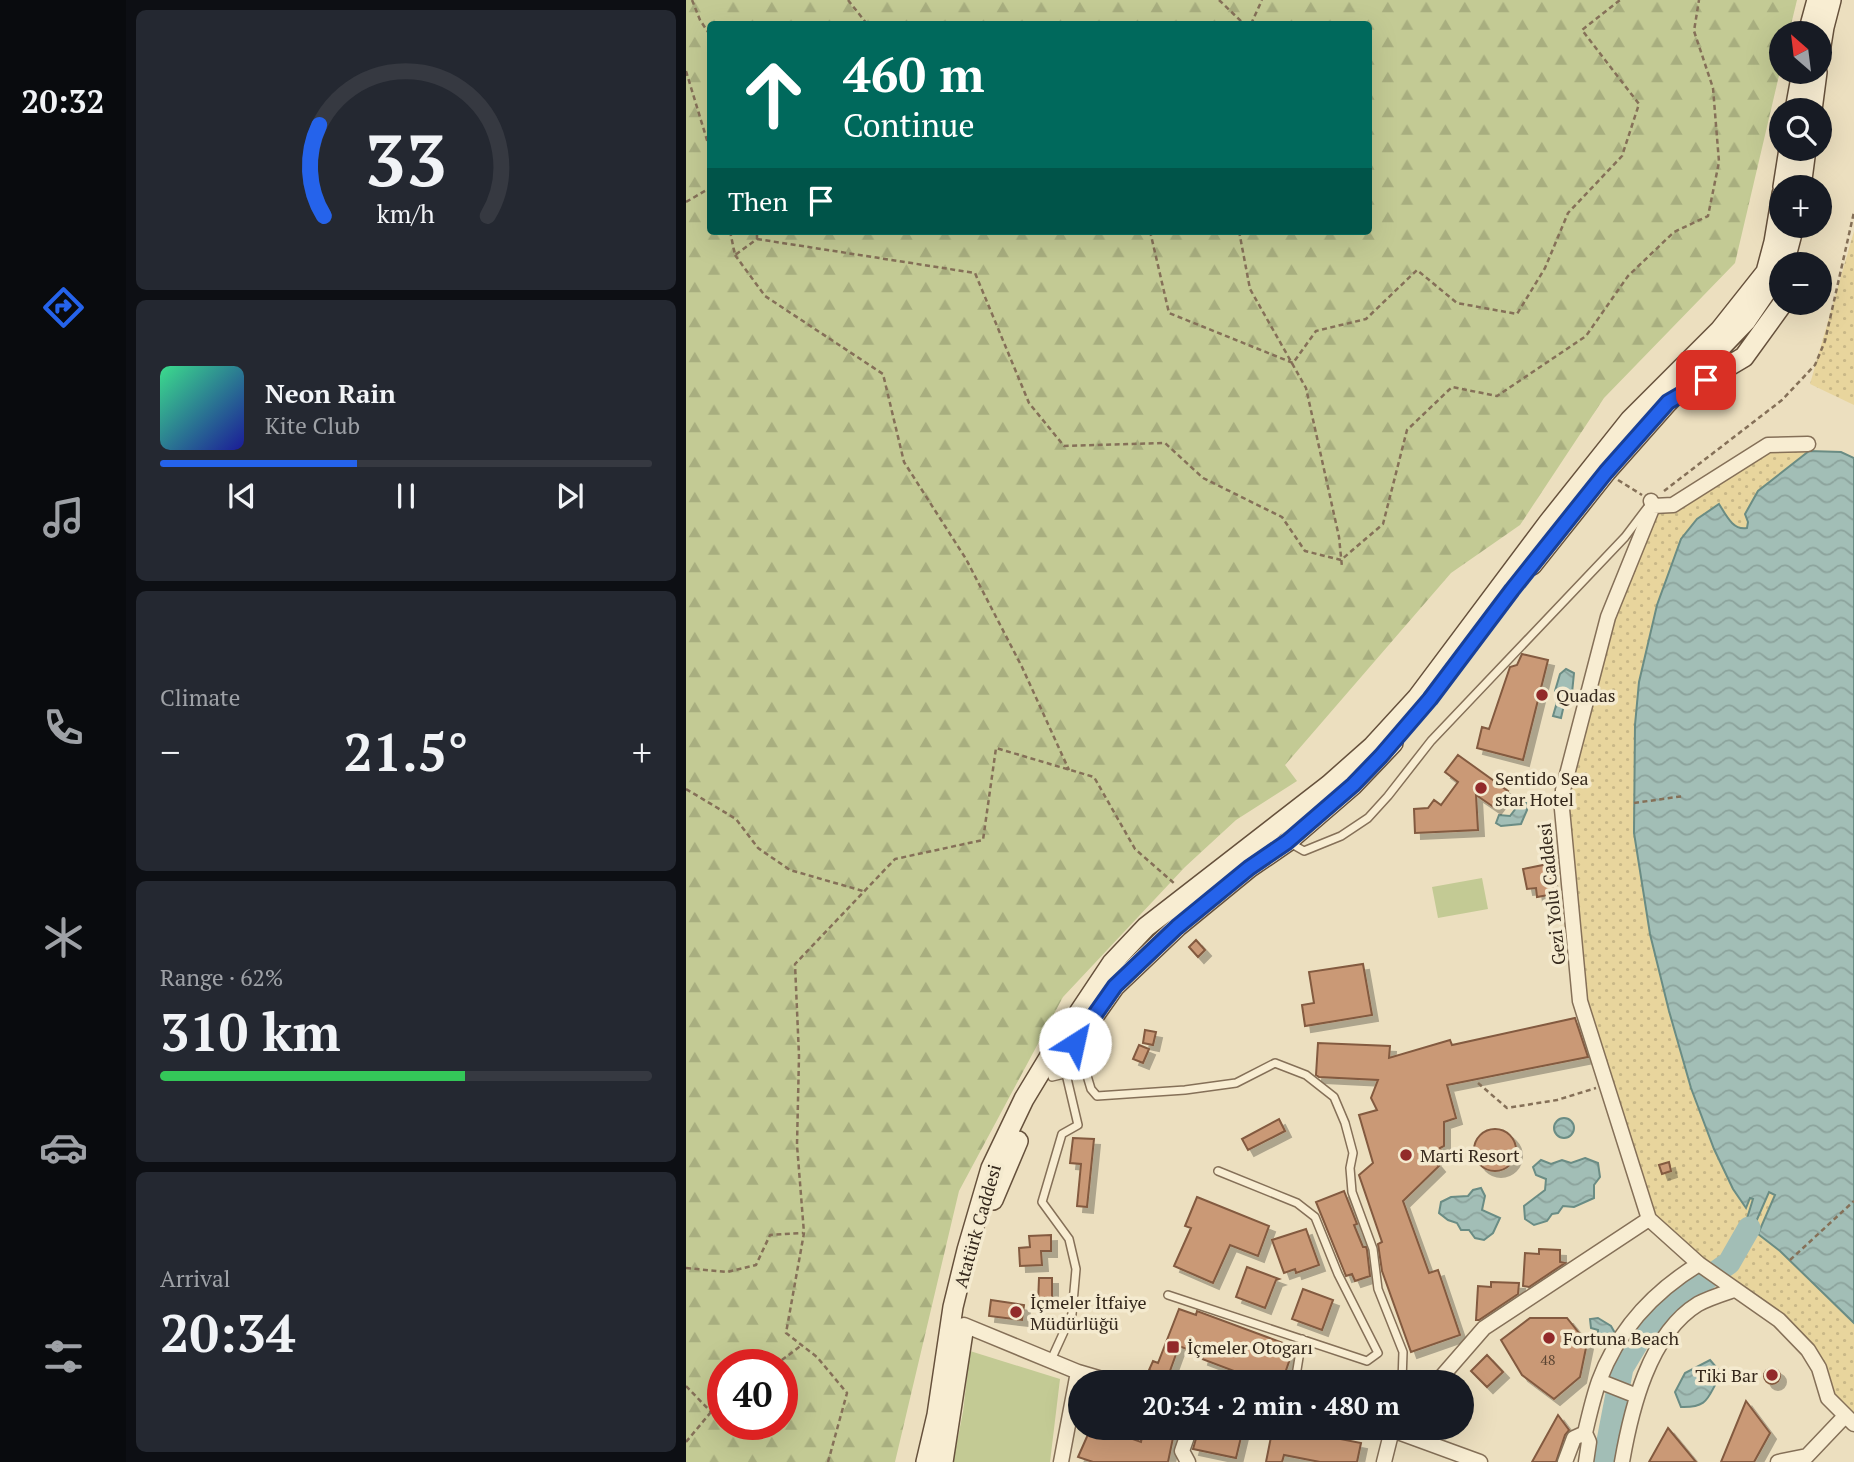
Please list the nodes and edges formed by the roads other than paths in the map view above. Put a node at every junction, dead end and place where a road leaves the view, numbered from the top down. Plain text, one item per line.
1 (1817, 0) edge
2 (1831, 0) edge
3 (1811, 21) edge
4 (1826, 21) edge
5 (1775, 238) edge
6 (1769, 287) edge
7 (1774, 315) edge
8 (1668, 402) junction
9 (1808, 444) dead end
10 (1652, 504) junction
11 (1287, 842) junction
12 (1059, 1075) junction
13 (1218, 1171) dead end
14 (1649, 1219) junction
15 (1702, 1266) junction
16 (1729, 1286) junction
17 (1168, 1295) dead end
18 (964, 1325) junction
19 (1302, 1339) junction
20 (1051, 1361) junction
21 (1073, 1370) edge
22 (1297, 1370) edge
23 (1402, 1370) edge
24 (1447, 1370) edge
25 (1603, 1382) junction
26 (1632, 1394) junction
27 (1850, 1420) edge
28 (1068, 1425) edge
29 (1585, 1433) junction
30 (1186, 1440) edge
31 (1391, 1440) edge
32 (1423, 1440) edge
33 (1810, 1459) edge
34 (926, 1462) edge
35 (943, 1462) edge
36 (1061, 1462) edge
37 (1188, 1462) edge
38 (1384, 1462) edge
39 (1480, 1462) edge
40 (1565, 1462) edge
41 (1586, 1462) edge
42 (1622, 1462) edge
43 (1778, 1462) edge

1 - 3 street
2 - 4 street
5 - 34 street, Atatürk Caddesi
6 - 8 street, Atatürk Caddesi
7 - 8 street
8 - 11 street, Atatürk Caddesi
9 - 10 street
10 - 11 lane
10 - 14 street, Gezi Yolu Caddesi
11 - 12 street, Atatürk Caddesi
12 - 18 street, Atatürk Caddesi
12 - 20 lane
12 - 23 lane
13 - 19 lane
14 - 15 street
14 - 24 street
15 - 16 street
15 - 25 street
16 - 26 street
16 - 27 street
17 - 19 lane
18 - 20 street
18 - 35 street, Atatürk Caddesi
19 - 22 lane
20 - 21 street
25 - 26 street
25 - 29 street
26 - 42 street
27 - 33 street
28 - 36 street
29 - 40 street
29 - 41 street
30 - 37 street
31 - 38 street
32 - 39 street
33 - 43 street

